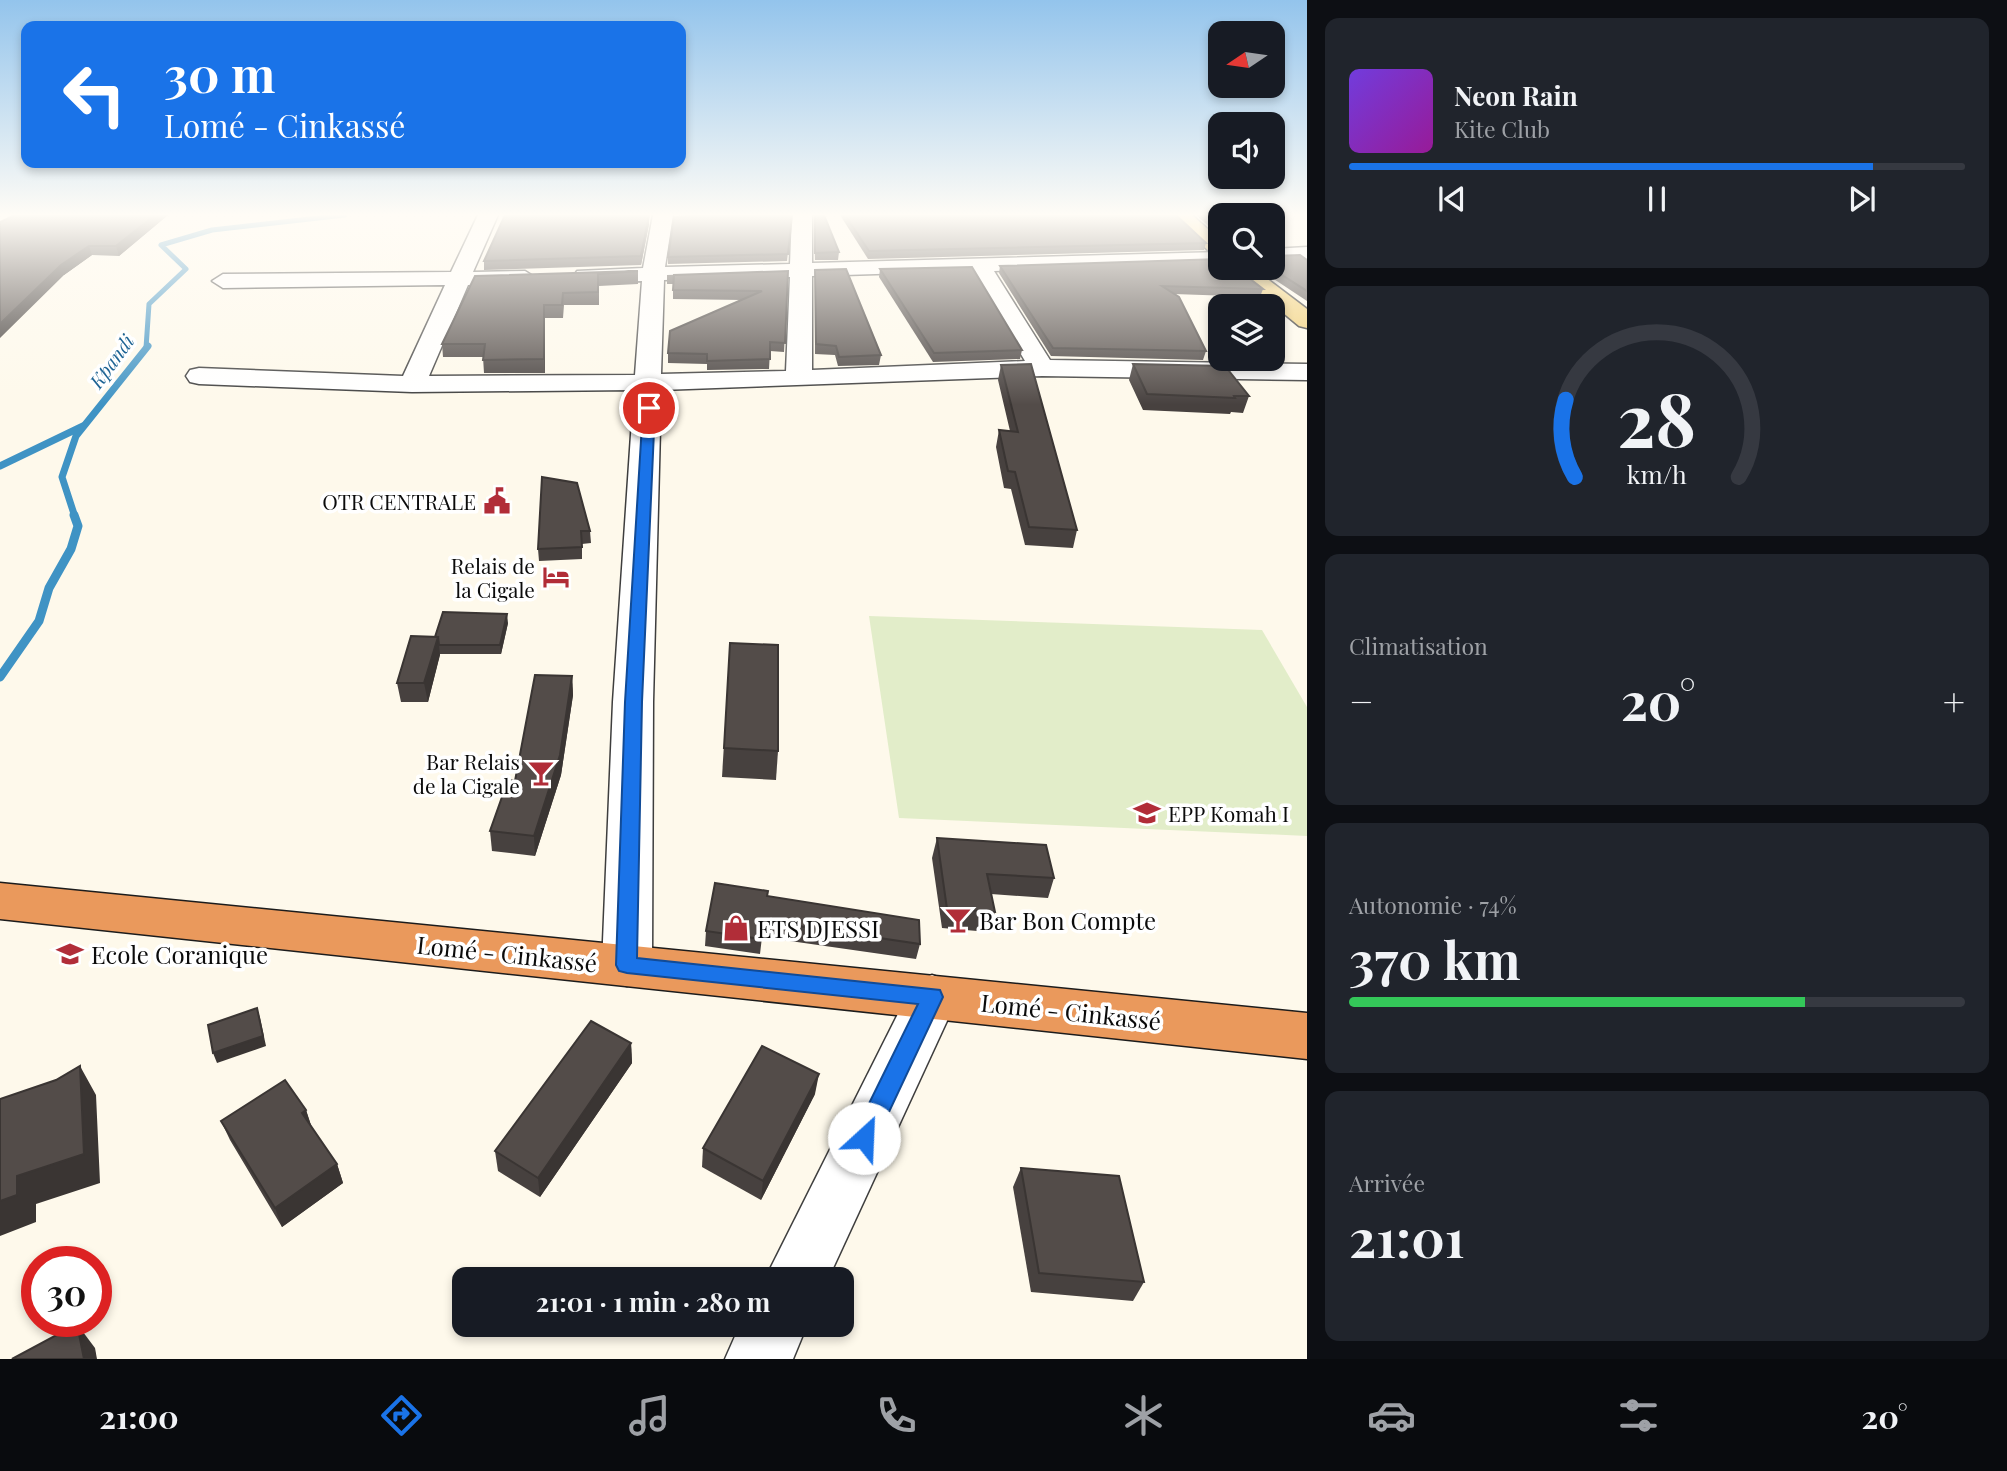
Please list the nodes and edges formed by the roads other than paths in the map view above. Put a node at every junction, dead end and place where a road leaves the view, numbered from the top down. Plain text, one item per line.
1 (502, 278) edge
2 (653, 278) edge
3 (803, 278) edge
4 (988, 278) edge
5 (458, 280) junction
6 (1255, 280) edge
7 (223, 281) dead end
8 (1307, 321) edge
9 (1042, 368) junction
10 (1307, 372) edge
11 (199, 376) dead end
12 (799, 377) junction
13 (650, 383) junction
14 (412, 384) junction
15 (0, 901) edge
16 (627, 965) junction
17 (932, 997) junction
18 (1307, 1036) edge
19 (802, 1267) edge
20 (769, 1337) edge
21 (758, 1359) edge

1 - 5 street
2 - 13 street
3 - 12 street
4 - 9 street
5 - 7 street
5 - 14 street
6 - 8 main road
9 - 10 street
9 - 12 street
11 - 14 street
12 - 13 street
13 - 14 street
13 - 16 street
15 - 16 highway, Lomé - Cinkassé
16 - 17 highway, Lomé - Cinkassé
17 - 18 highway, Lomé - Cinkassé
17 - 19 street
20 - 21 street

